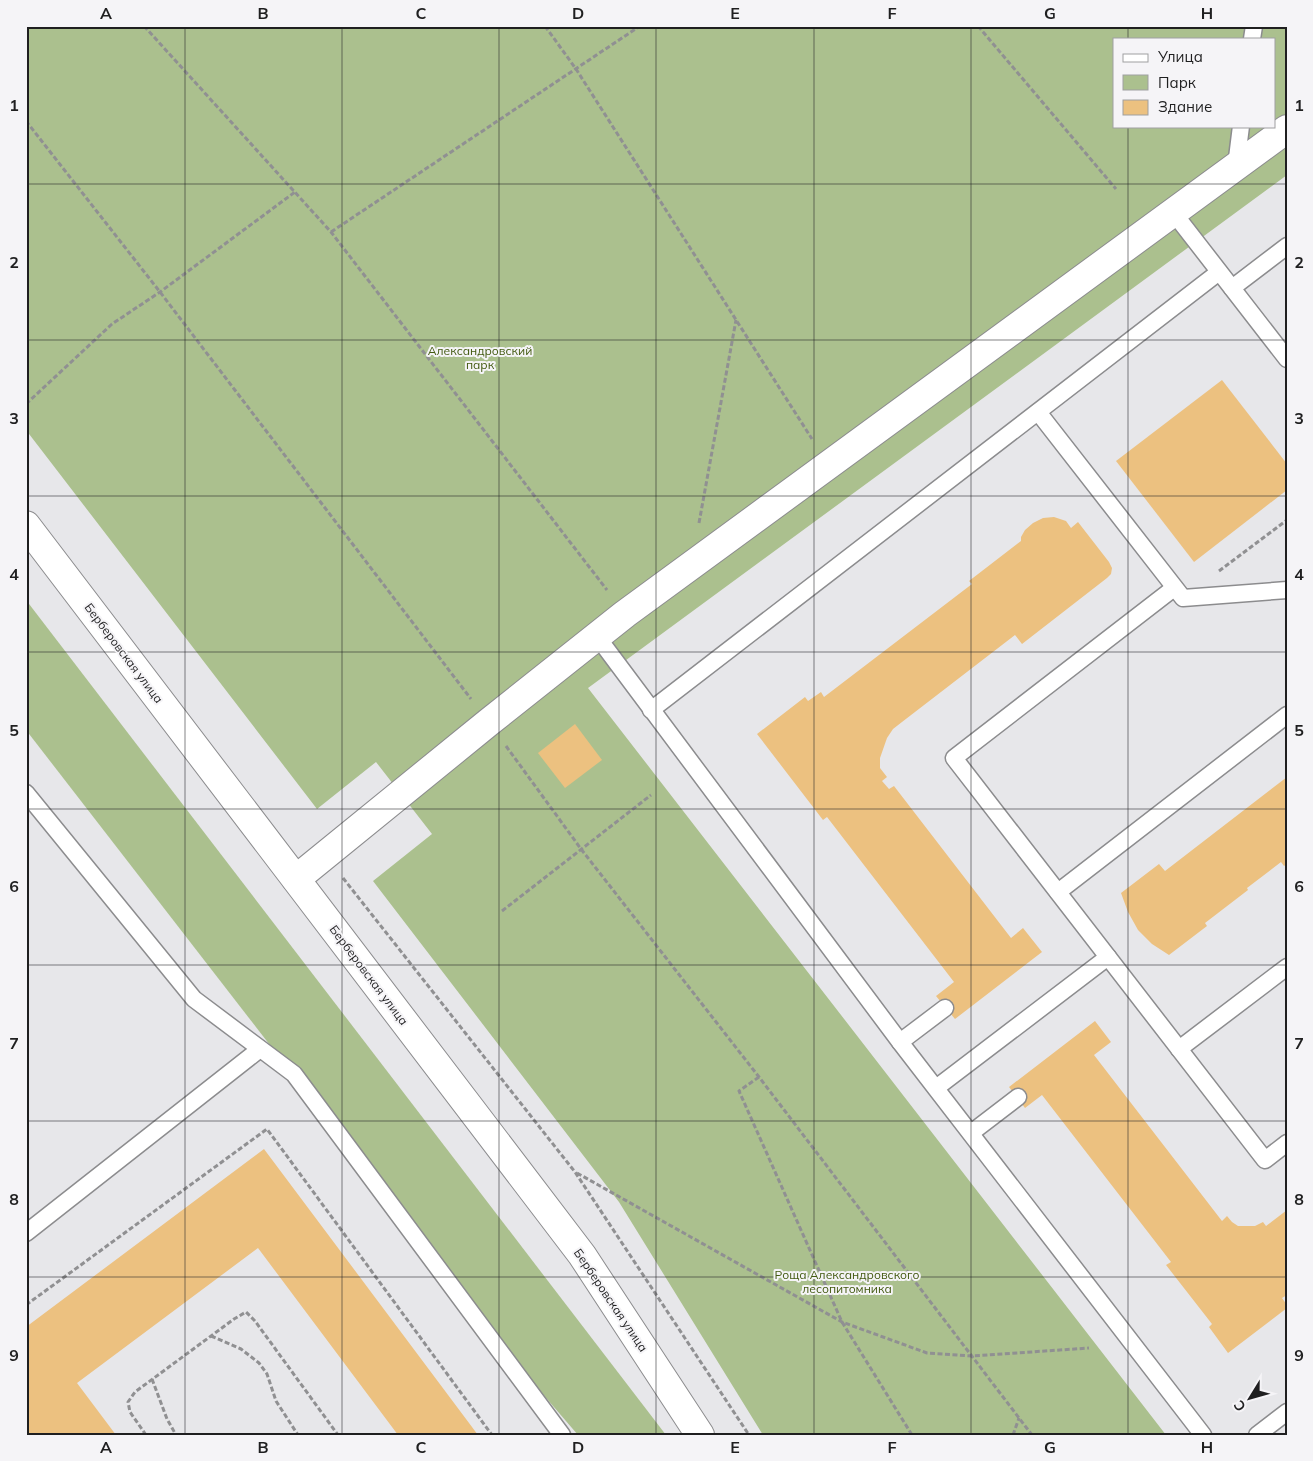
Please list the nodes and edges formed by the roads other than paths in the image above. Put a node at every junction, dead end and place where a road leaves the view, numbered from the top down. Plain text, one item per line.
1 (1241, 128) edge
2 (1287, 129) edge
3 (1236, 166) junction
4 (1173, 212) junction
5 (1287, 246) edge
6 (1219, 272) junction
7 (1232, 288) junction
8 (1287, 359) edge
9 (1038, 412) junction
10 (26, 525) edge
11 (1287, 590) edge
12 (1178, 593) junction
13 (596, 636) junction
14 (651, 710) junction
15 (1287, 715) edge
16 (26, 793) edge
17 (296, 879) junction
18 (1058, 892) junction
19 (1108, 957) junction
20 (1287, 967) edge
21 (945, 1008) dead end
22 (900, 1042) junction
23 (1179, 1048) junction
24 (260, 1049) junction
25 (936, 1088) junction
26 (1018, 1097) dead end
27 (971, 1133) junction
28 (1287, 1143) edge
29 (26, 1233) edge
30 (1287, 1412) edge
31 (562, 1435) edge
32 (700, 1435) edge
33 (1203, 1435) edge
34 (1257, 1435) edge

1 - 3 lane
2 - 3 street
3 - 4 street
4 - 6 lane
4 - 13 street
5 - 7 lane
6 - 7 lane
6 - 9 lane
7 - 8 lane
9 - 12 lane
9 - 14 lane
10 - 17 street, Берберовская улица
11 - 12 lane
12 - 18 lane
13 - 14 lane
13 - 17 street
14 - 22 lane
15 - 18 lane
16 - 24 lane
17 - 32 street, Берберовская улица
18 - 19 lane
19 - 23 lane
19 - 25 lane
20 - 23 lane
21 - 22 lane
22 - 25 lane
23 - 28 lane
24 - 29 lane
24 - 31 lane
25 - 27 lane
26 - 27 lane
27 - 33 lane
30 - 34 lane

